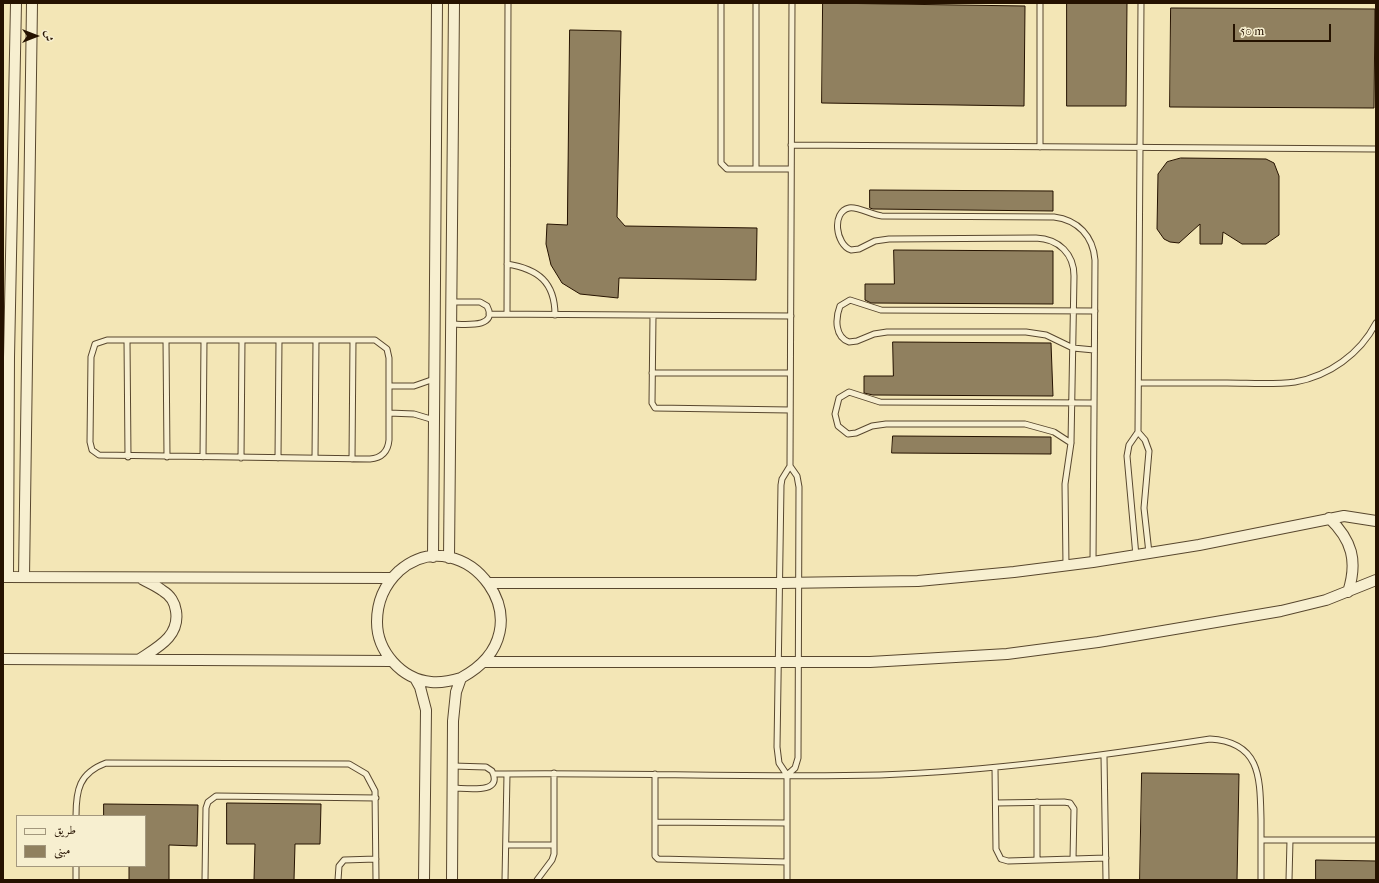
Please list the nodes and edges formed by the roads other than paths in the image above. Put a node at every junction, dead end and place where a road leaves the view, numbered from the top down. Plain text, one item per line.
1 (16, 3) edge
2 (32, 3) edge
3 (437, 3) edge
4 (454, 3) edge
5 (508, 3) edge
6 (721, 3) edge
7 (756, 3) edge
8 (792, 3) edge
9 (1040, 3) edge
10 (1141, 3) edge
11 (791, 145) junction
12 (1040, 147) junction
13 (1140, 148) junction
14 (1376, 149) edge
15 (756, 169) junction
16 (791, 170) junction
17 (507, 264) junction
18 (452, 302) junction
19 (1074, 310) junction
20 (1095, 310) junction
21 (489, 314) junction
22 (507, 314) junction
23 (555, 315) junction
24 (653, 316) junction
25 (791, 316) junction
26 (1376, 323) edge
27 (451, 324) junction
28 (127, 340) junction
29 (166, 340) junction
30 (204, 340) junction
31 (242, 340) junction
32 (279, 340) junction
33 (316, 340) junction
34 (353, 340) junction
35 (1073, 348) junction
36 (1094, 350) junction
37 (6, 357) edge
38 (652, 373) junction
39 (790, 373) junction
40 (6, 377) edge
41 (434, 379) junction
42 (1139, 383) junction
43 (389, 386) junction
44 (1072, 402) junction
45 (1094, 403) junction
46 (790, 410) junction
47 (389, 413) junction
48 (434, 420) junction
49 (1138, 432) junction
50 (1071, 443) junction
51 (128, 456) junction
52 (167, 457) junction
53 (203, 457) junction
54 (241, 458) junction
55 (278, 458) junction
56 (315, 458) junction
57 (352, 459) junction
58 (790, 466) junction
59 (1329, 518) junction
60 (1376, 521) edge
61 (1149, 553) junction
62 (1136, 556) junction
63 (433, 557) junction
64 (449, 558) junction
65 (1093, 562) junction
66 (1066, 566) junction
67 (6, 577) edge
68 (24, 577) junction
69 (140, 578) junction
70 (392, 578) junction
71 (1376, 580) edge
72 (489, 583) junction
73 (781, 583) junction
74 (798, 583) junction
75 (1348, 592) junction
76 (3, 659) edge
77 (140, 659) junction
78 (392, 661) junction
79 (485, 662) junction
80 (779, 662) junction
81 (798, 662) junction
82 (415, 678) junction
83 (461, 678) junction
84 (1104, 756) junction
85 (453, 766) junction
86 (995, 768) junction
87 (494, 774) junction
88 (506, 774) junction
89 (554, 774) junction
90 (655, 774) junction
91 (787, 775) junction
92 (453, 788) junction
93 (376, 798) junction
94 (1037, 802) junction
95 (996, 803) junction
96 (76, 815) edge
97 (655, 822) junction
98 (787, 823) junction
99 (1261, 840) junction
100 (1290, 840) junction
101 (1376, 840) edge
102 (506, 845) junction
103 (554, 845) junction
104 (1106, 858) junction
105 (376, 859) junction
106 (1073, 859) junction
107 (1037, 860) junction
108 (787, 862) junction
109 (76, 867) edge
110 (76, 880) edge
111 (205, 880) edge
112 (338, 880) edge
113 (376, 880) edge
114 (424, 880) edge
115 (452, 880) edge
116 (506, 880) edge
117 (537, 880) edge
118 (787, 880) edge
119 (1106, 880) edge
120 (1261, 880) edge
121 (1290, 880) edge

1 - 37 street
2 - 68 street
3 - 41 street
4 - 18 street
5 - 17 lane
6 - 15 lane
7 - 15 lane
8 - 11 lane
9 - 12 lane
10 - 13 lane
11 - 12 lane
11 - 16 lane
12 - 13 lane
13 - 14 lane
13 - 42 lane
15 - 16 lane
16 - 25 lane
17 - 22 lane
17 - 23 lane
18 - 21 lane
18 - 27 street
19 - 20 lane
19 - 20 lane
19 - 35 lane
19 - 35 lane
20 - 36 lane
21 - 22 lane
21 - 27 lane
22 - 23 lane
23 - 24 lane
24 - 25 lane
24 - 38 lane
25 - 39 lane
26 - 42 lane
27 - 64 street
28 - 29 lane
28 - 51 lane
28 - 51 lane
29 - 30 lane
29 - 52 lane
30 - 31 lane
30 - 53 lane
31 - 32 lane
31 - 54 lane
32 - 33 lane
32 - 55 lane
33 - 34 lane
33 - 56 lane
34 - 43 lane
34 - 57 lane
35 - 36 lane
35 - 44 lane
36 - 45 lane
37 - 40 street
38 - 39 lane
38 - 46 lane
39 - 46 lane
40 - 67 street
41 - 43 lane
41 - 48 street
42 - 49 lane
43 - 47 lane
44 - 45 lane
44 - 50 lane
44 - 50 lane
45 - 65 lane
46 - 58 lane
47 - 48 lane
47 - 57 lane
48 - 63 street
49 - 61 lane
49 - 62 lane
50 - 66 lane
51 - 52 lane
52 - 53 lane
53 - 54 lane
54 - 55 lane
55 - 56 lane
56 - 57 lane
58 - 73 lane
58 - 74 lane
59 - 60 street
59 - 61 street
59 - 75 street
61 - 62 street
62 - 65 street
63 - 64 street
63 - 70 street
64 - 72 street
65 - 66 street
66 - 74 street
67 - 68 street
68 - 69 street
69 - 70 street
69 - 77 street
70 - 78 street
71 - 75 street
72 - 73 street
72 - 79 street
73 - 74 street
73 - 80 lane
74 - 81 lane
75 - 81 street
76 - 77 street
77 - 78 street
78 - 82 street
79 - 80 street
79 - 83 street
80 - 81 street
80 - 91 lane
81 - 91 lane
82 - 83 street
82 - 114 street
83 - 85 street
84 - 86 lane
84 - 99 lane
84 - 104 lane
85 - 87 lane
85 - 92 street
86 - 91 lane
86 - 95 lane
87 - 88 lane
87 - 92 lane
88 - 89 lane
88 - 102 lane
89 - 90 lane
89 - 103 lane
90 - 91 lane
90 - 97 lane
91 - 98 lane
92 - 115 street
93 - 96 lane
93 - 105 lane
93 - 111 lane
94 - 95 lane
94 - 106 lane
94 - 107 lane
95 - 107 lane
97 - 98 lane
97 - 108 lane
98 - 108 lane
99 - 100 lane
99 - 120 lane
100 - 101 lane
100 - 121 lane
102 - 103 lane
102 - 116 lane
103 - 117 lane
104 - 106 lane
104 - 119 lane
105 - 112 lane
105 - 113 lane
106 - 107 lane
108 - 118 lane
109 - 110 lane

